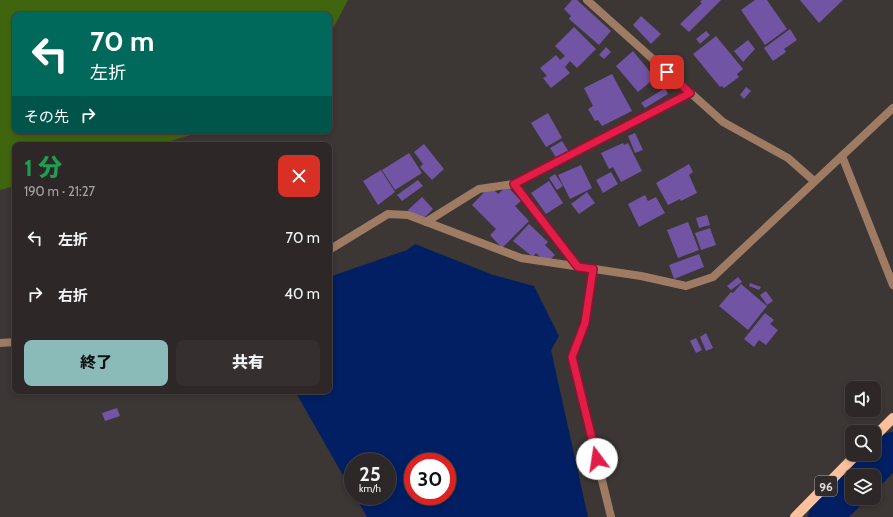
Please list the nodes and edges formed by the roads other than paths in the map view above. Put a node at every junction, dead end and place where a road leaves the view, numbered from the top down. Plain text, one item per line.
1 (587, 0) edge
2 (690, 93) junction
3 (893, 108) edge
4 (842, 156) junction
5 (814, 181) junction
6 (514, 184) junction
7 (426, 222) junction
8 (332, 248) edge
9 (578, 267) junction
10 (593, 269) junction
11 (893, 285) edge
12 (12, 342) edge
13 (0, 343) edge
14 (893, 418) edge
15 (881, 430) edge
16 (850, 461) edge
17 (611, 517) edge
18 (795, 517) edge

1 - 2 street
2 - 5 street
2 - 6 street
3 - 4 street
4 - 5 street
4 - 11 street
5 - 10 street
6 - 7 street
6 - 9 street
7 - 8 street
7 - 9 street
9 - 10 street
10 - 17 street
12 - 13 street
14 - 15 main road
16 - 18 main road, 96

